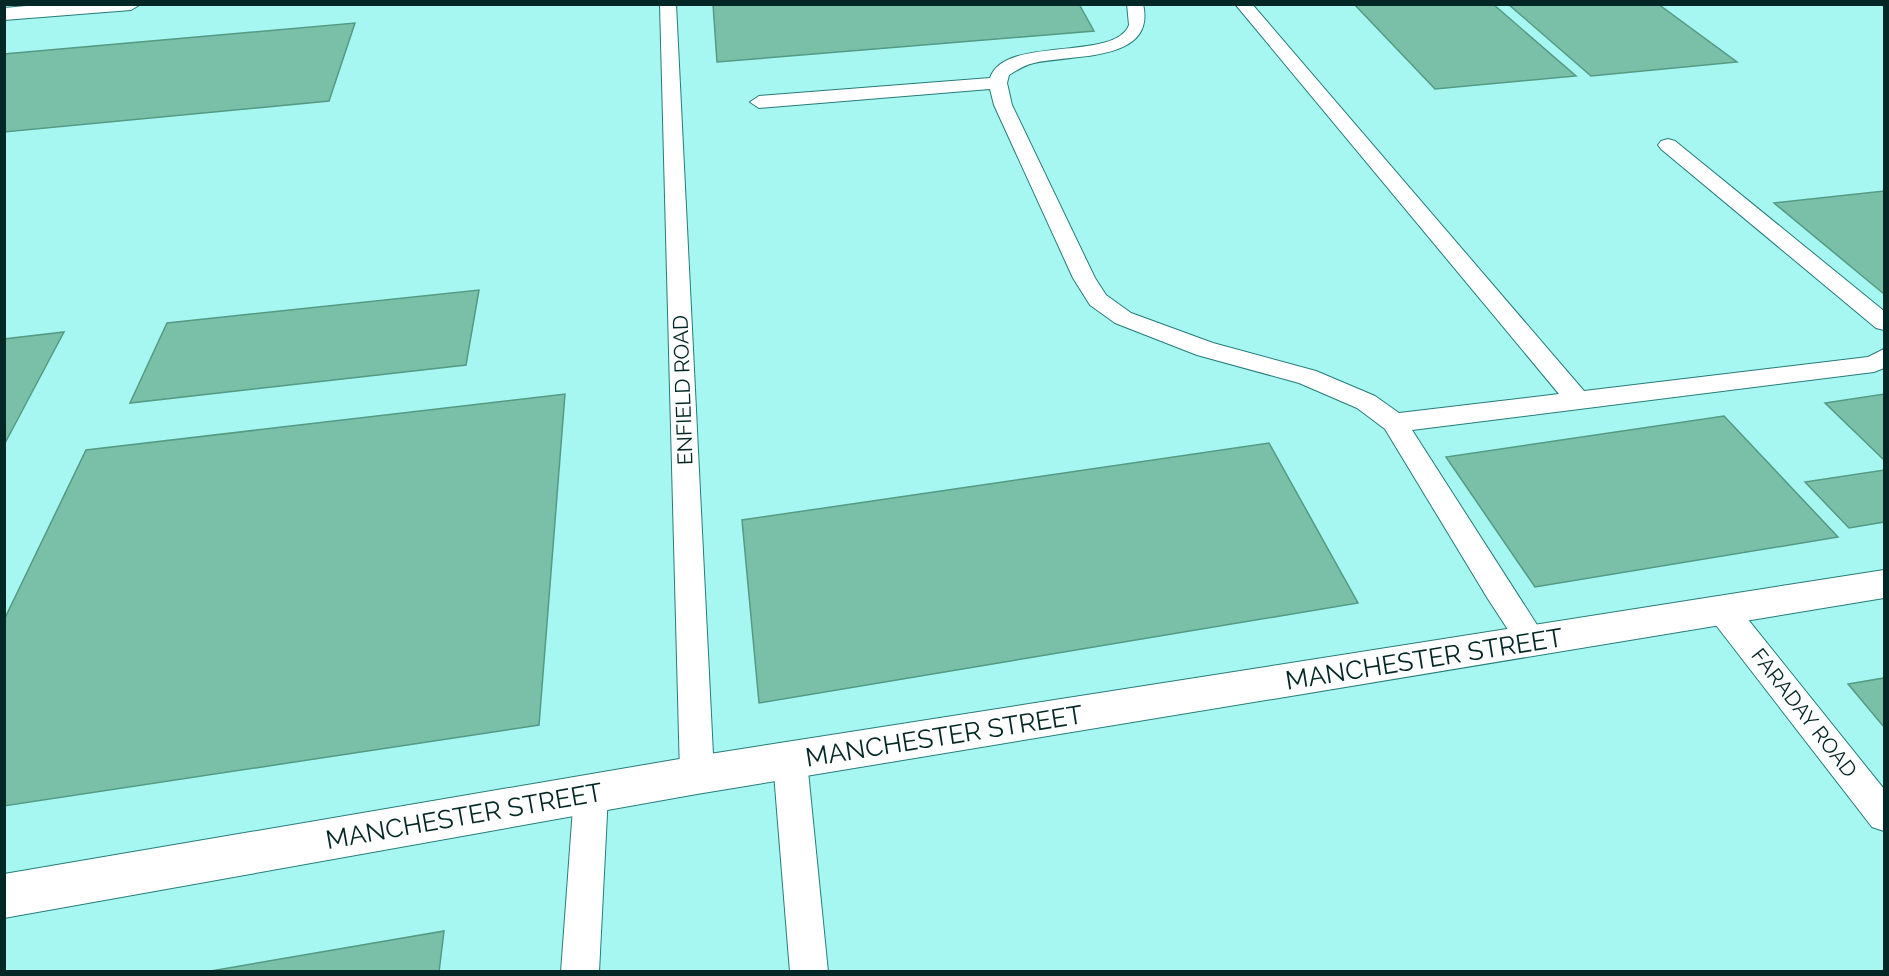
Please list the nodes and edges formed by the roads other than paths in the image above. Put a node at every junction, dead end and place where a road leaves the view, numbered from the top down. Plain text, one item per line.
1 (131, 4) edge
2 (668, 4) edge
3 (1135, 4) edge
4 (1243, 4) edge
5 (4, 14) edge
6 (998, 82) junction
7 (759, 102) dead end
8 (1668, 145) dead end
9 (1884, 323) edge
10 (1884, 357) edge
11 (1579, 401) junction
12 (1394, 423) junction
13 (1884, 584) edge
14 (1724, 611) junction
15 (1533, 642) junction
16 (790, 761) junction
17 (697, 775) junction
18 (591, 794) junction
19 (1884, 815) edge
20 (4, 896) edge
21 (579, 972) edge
22 (809, 972) edge

1 - 5 street
2 - 17 lane, ENFIELD ROAD
3 - 6 lane
4 - 11 lane
6 - 7 lane
6 - 12 lane
8 - 9 lane
10 - 11 lane
11 - 12 lane
12 - 15 lane
13 - 14 street, MANCHESTER STREET
14 - 15 street, MANCHESTER STREET
14 - 19 lane, FARADAY ROAD
15 - 16 street, MANCHESTER STREET
16 - 17 street, MANCHESTER STREET
16 - 22 lane
17 - 18 street, MANCHESTER STREET
18 - 20 street, MANCHESTER STREET
18 - 21 lane

